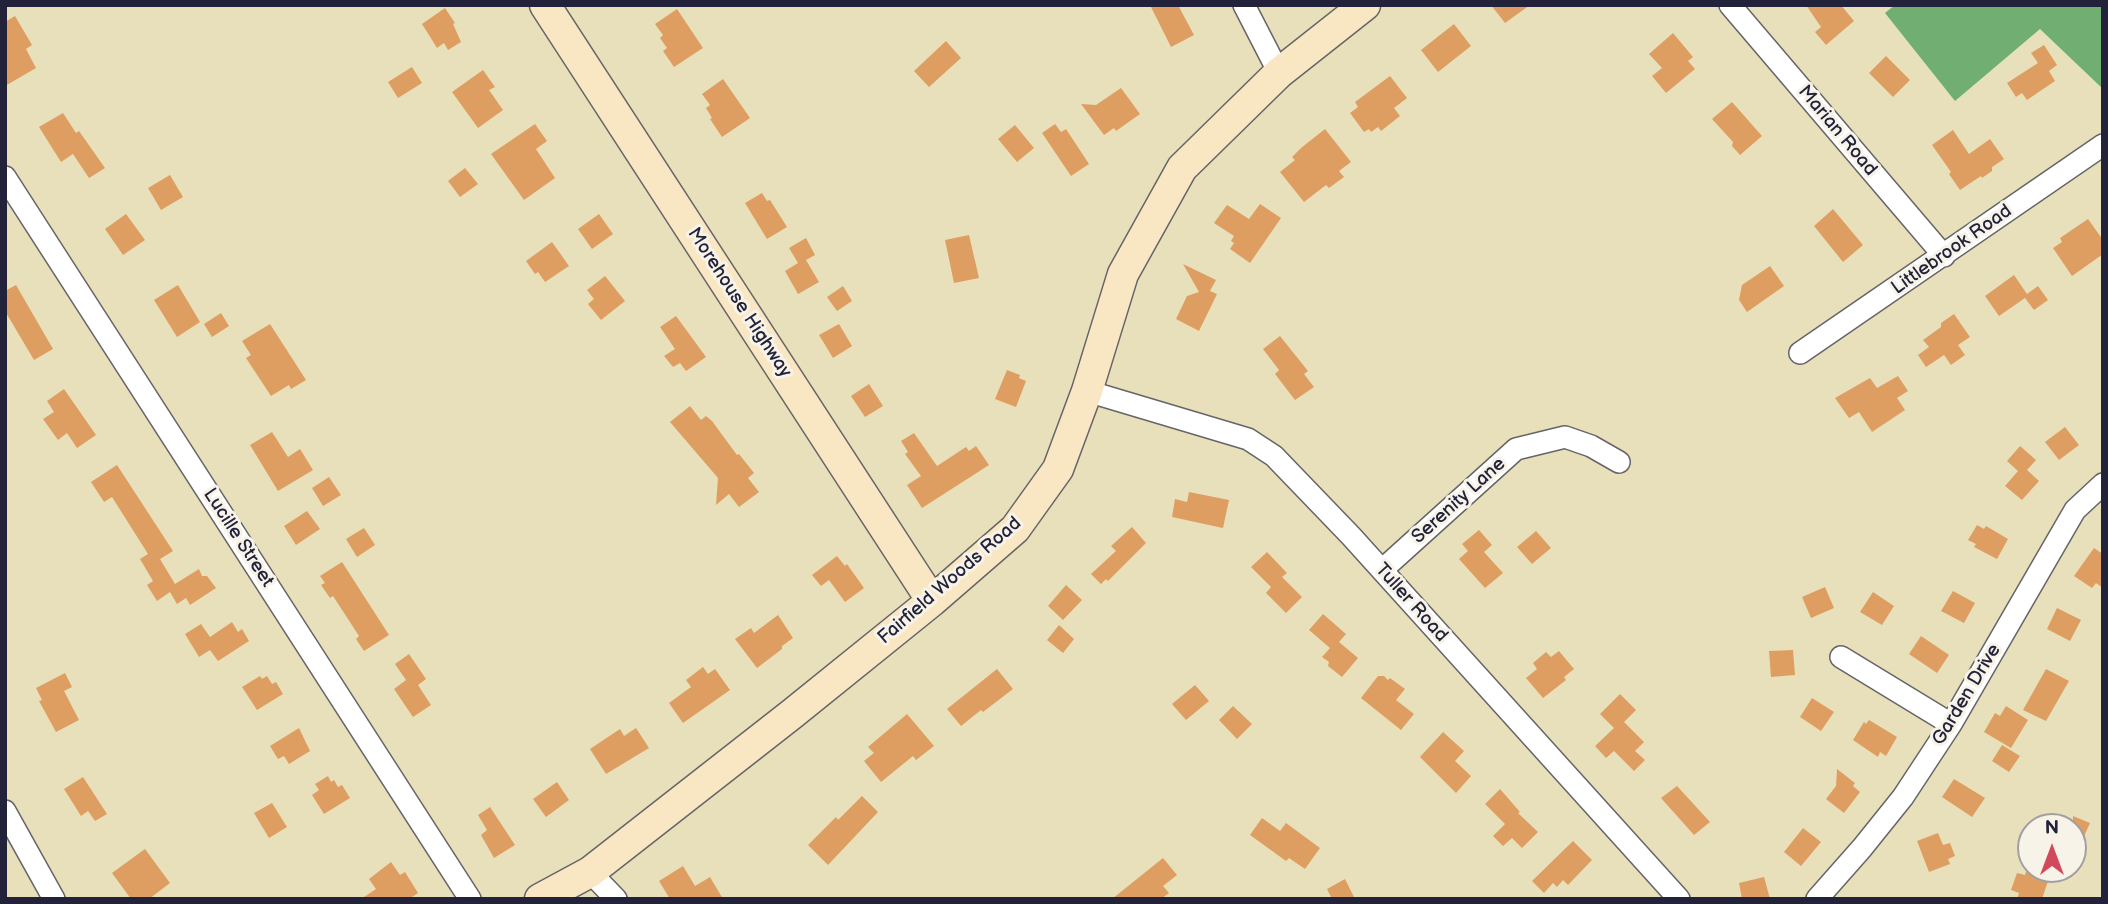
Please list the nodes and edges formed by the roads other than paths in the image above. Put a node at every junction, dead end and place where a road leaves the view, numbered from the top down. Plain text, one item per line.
1 (545, 5) edge
2 (1244, 5) edge
3 (1365, 5) edge
4 (1730, 5) edge
5 (1279, 73) junction
6 (2103, 145) edge
7 (5, 177) edge
8 (1944, 256) junction
9 (1800, 353) dead end
10 (1087, 391) junction
11 (1619, 461) dead end
12 (2103, 484) edge
13 (1382, 570) junction
14 (932, 601) junction
15 (1842, 657) dead end
16 (1951, 724) junction
17 (5, 811) edge
18 (590, 872) junction
19 (54, 899) edge
20 (470, 899) edge
21 (540, 899) edge
22 (616, 899) edge
23 (1679, 899) edge
24 (1817, 899) edge

1 - 14 main road, Morehouse Highway
2 - 5 street
3 - 5 main road, Fairfield Woods Road
4 - 8 street, Marian Road
5 - 10 main road, Fairfield Woods Road
6 - 8 street, Littlebrook Road
7 - 20 street, Lucille Street
8 - 9 street, Littlebrook Road
10 - 13 street, Tuller Road
10 - 14 main road, Fairfield Woods Road
11 - 13 street, Serenity Lane
12 - 16 street, Garden Drive
13 - 23 street, Tuller Road
14 - 18 main road, Fairfield Woods Road
15 - 16 street
16 - 24 street, Garden Drive
17 - 19 street
18 - 21 main road, Fairfield Woods Road
18 - 22 street

